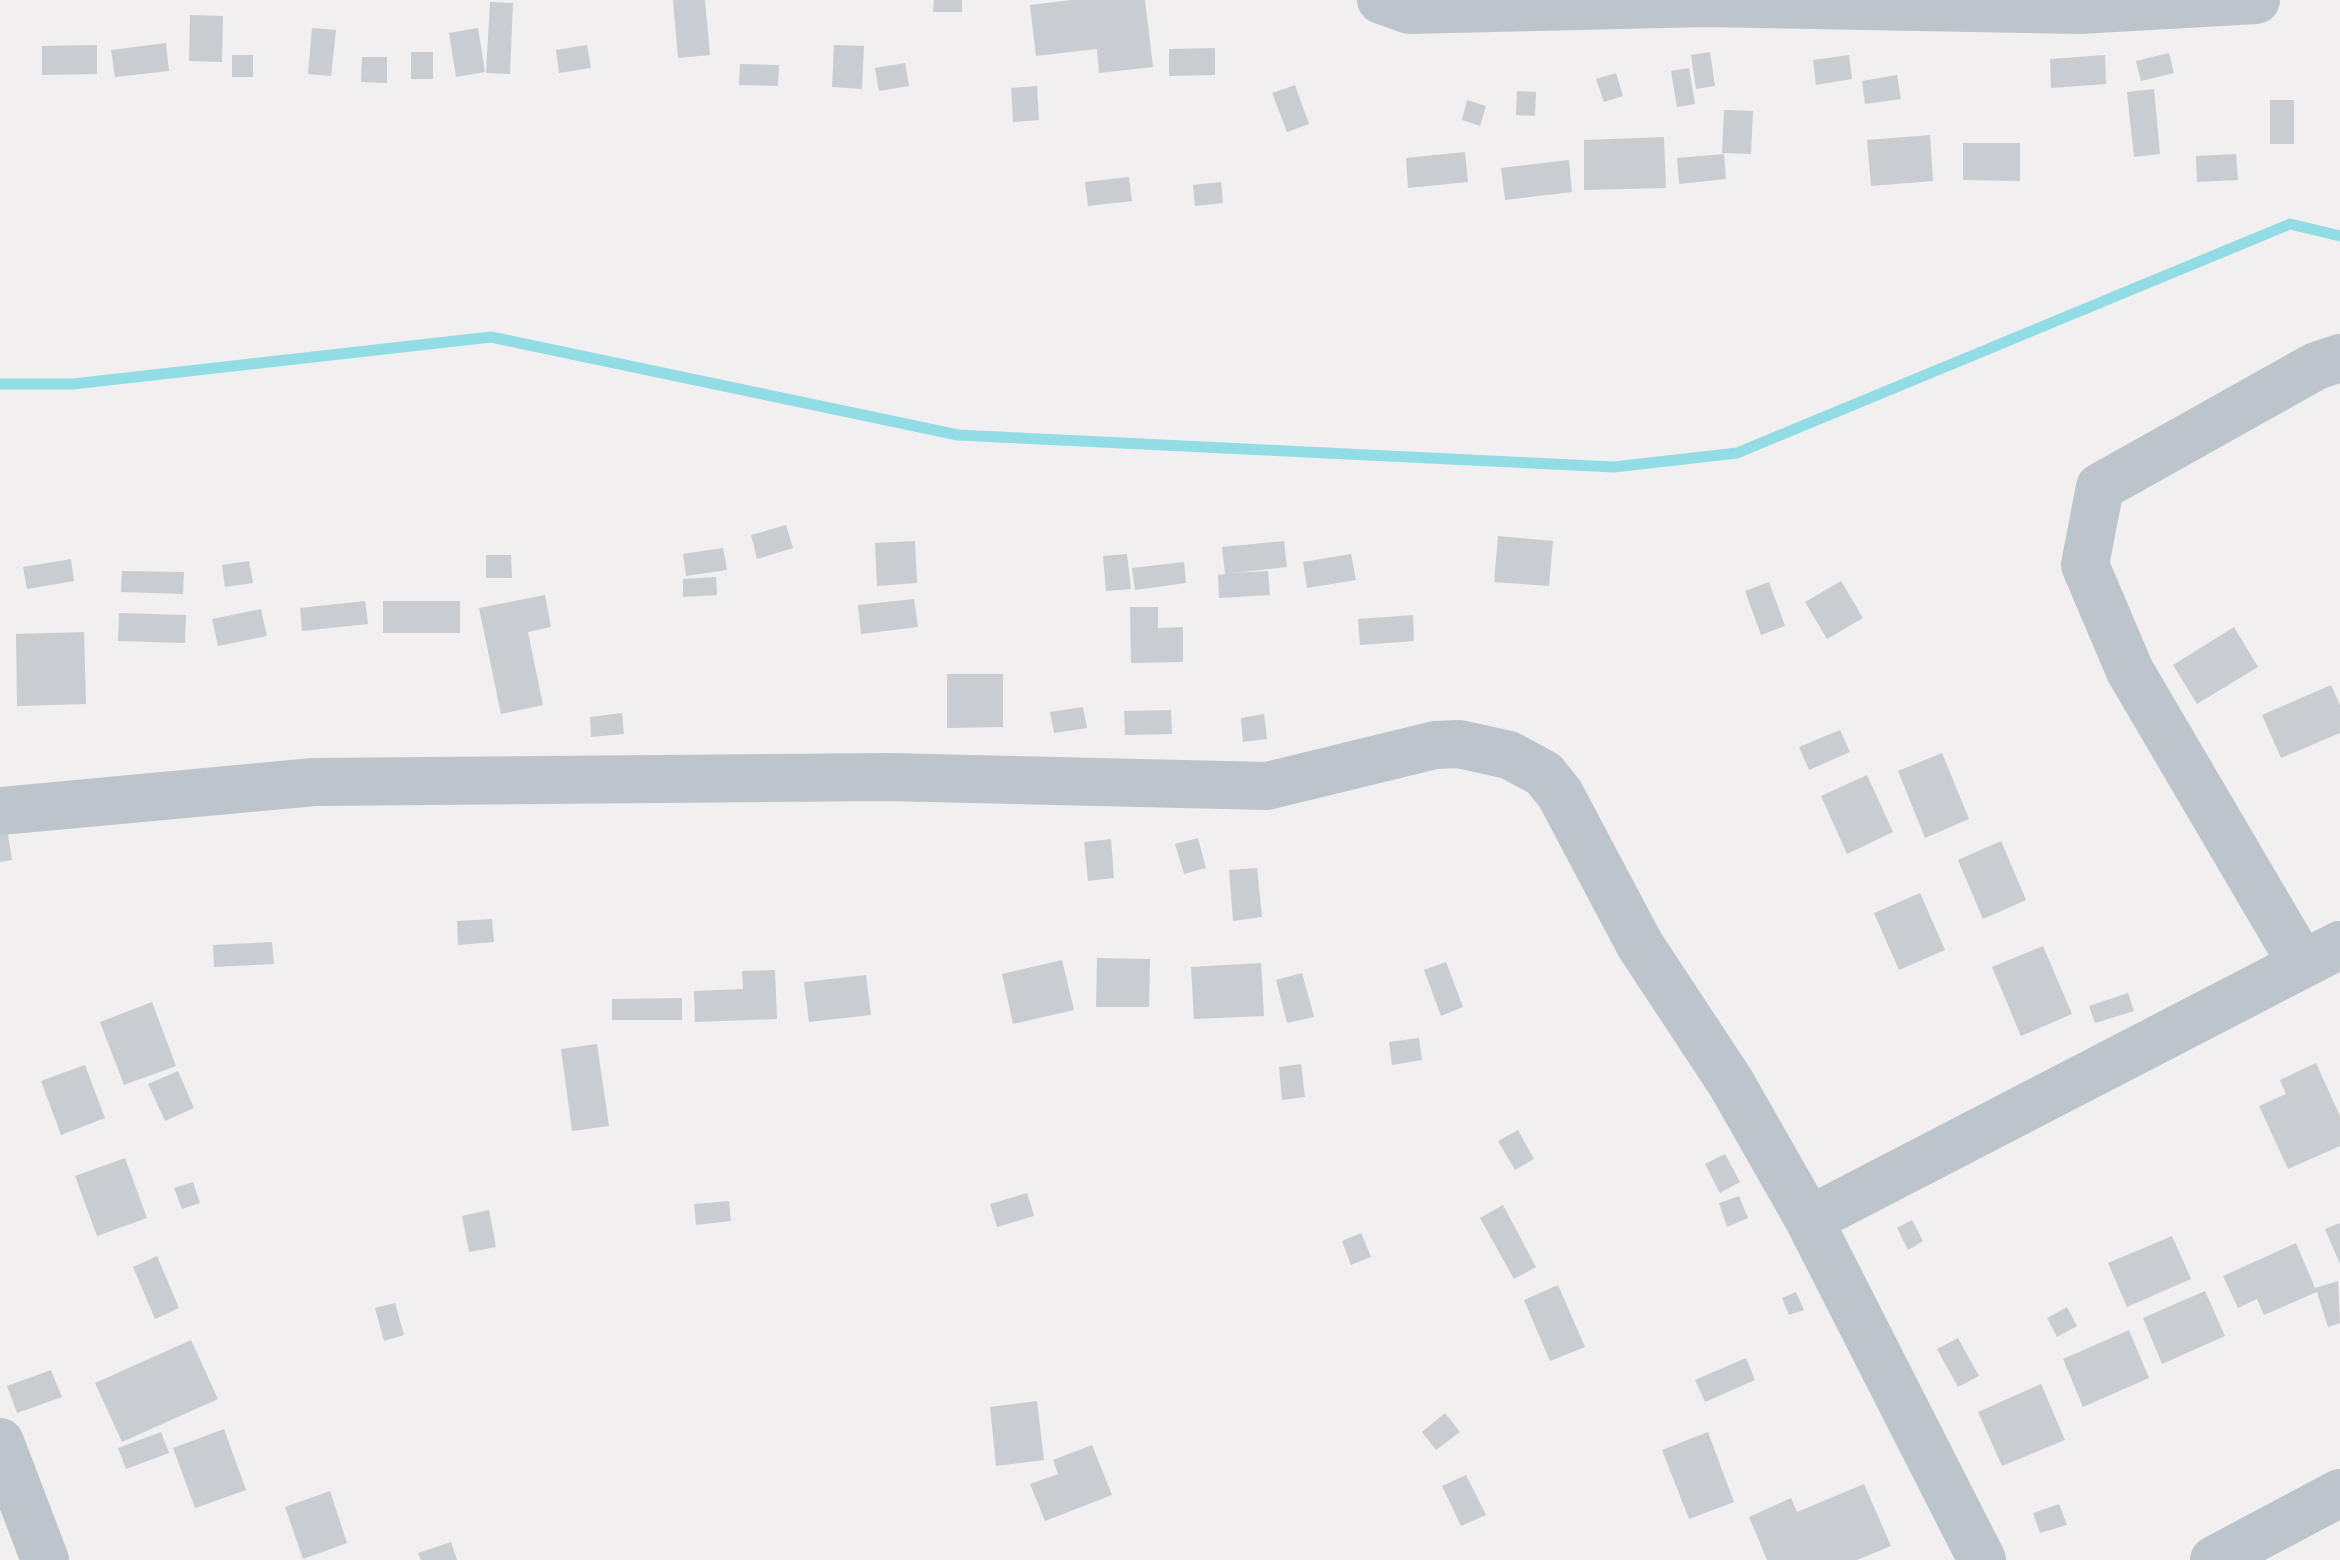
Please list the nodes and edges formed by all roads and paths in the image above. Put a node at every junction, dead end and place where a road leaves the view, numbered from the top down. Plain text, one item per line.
1 (1382, 0) edge
2 (2256, 0) edge
3 (1707, 1) edge
4 (2079, 5) edge
5 (2340, 358) edge
6 (0, 811) edge
7 (2321, 954) edge
8 (1809, 1220) junction
9 (0, 1442) edge
10 (2340, 1494) edge
11 (45, 1560) edge
12 (1982, 1560) edge
13 (2214, 1560) edge

1 - 3 street
2 - 4 street
3 - 4 street
5 - 7 street
6 - 8 street
7 - 8 street
8 - 12 street
9 - 11 street
10 - 13 street

